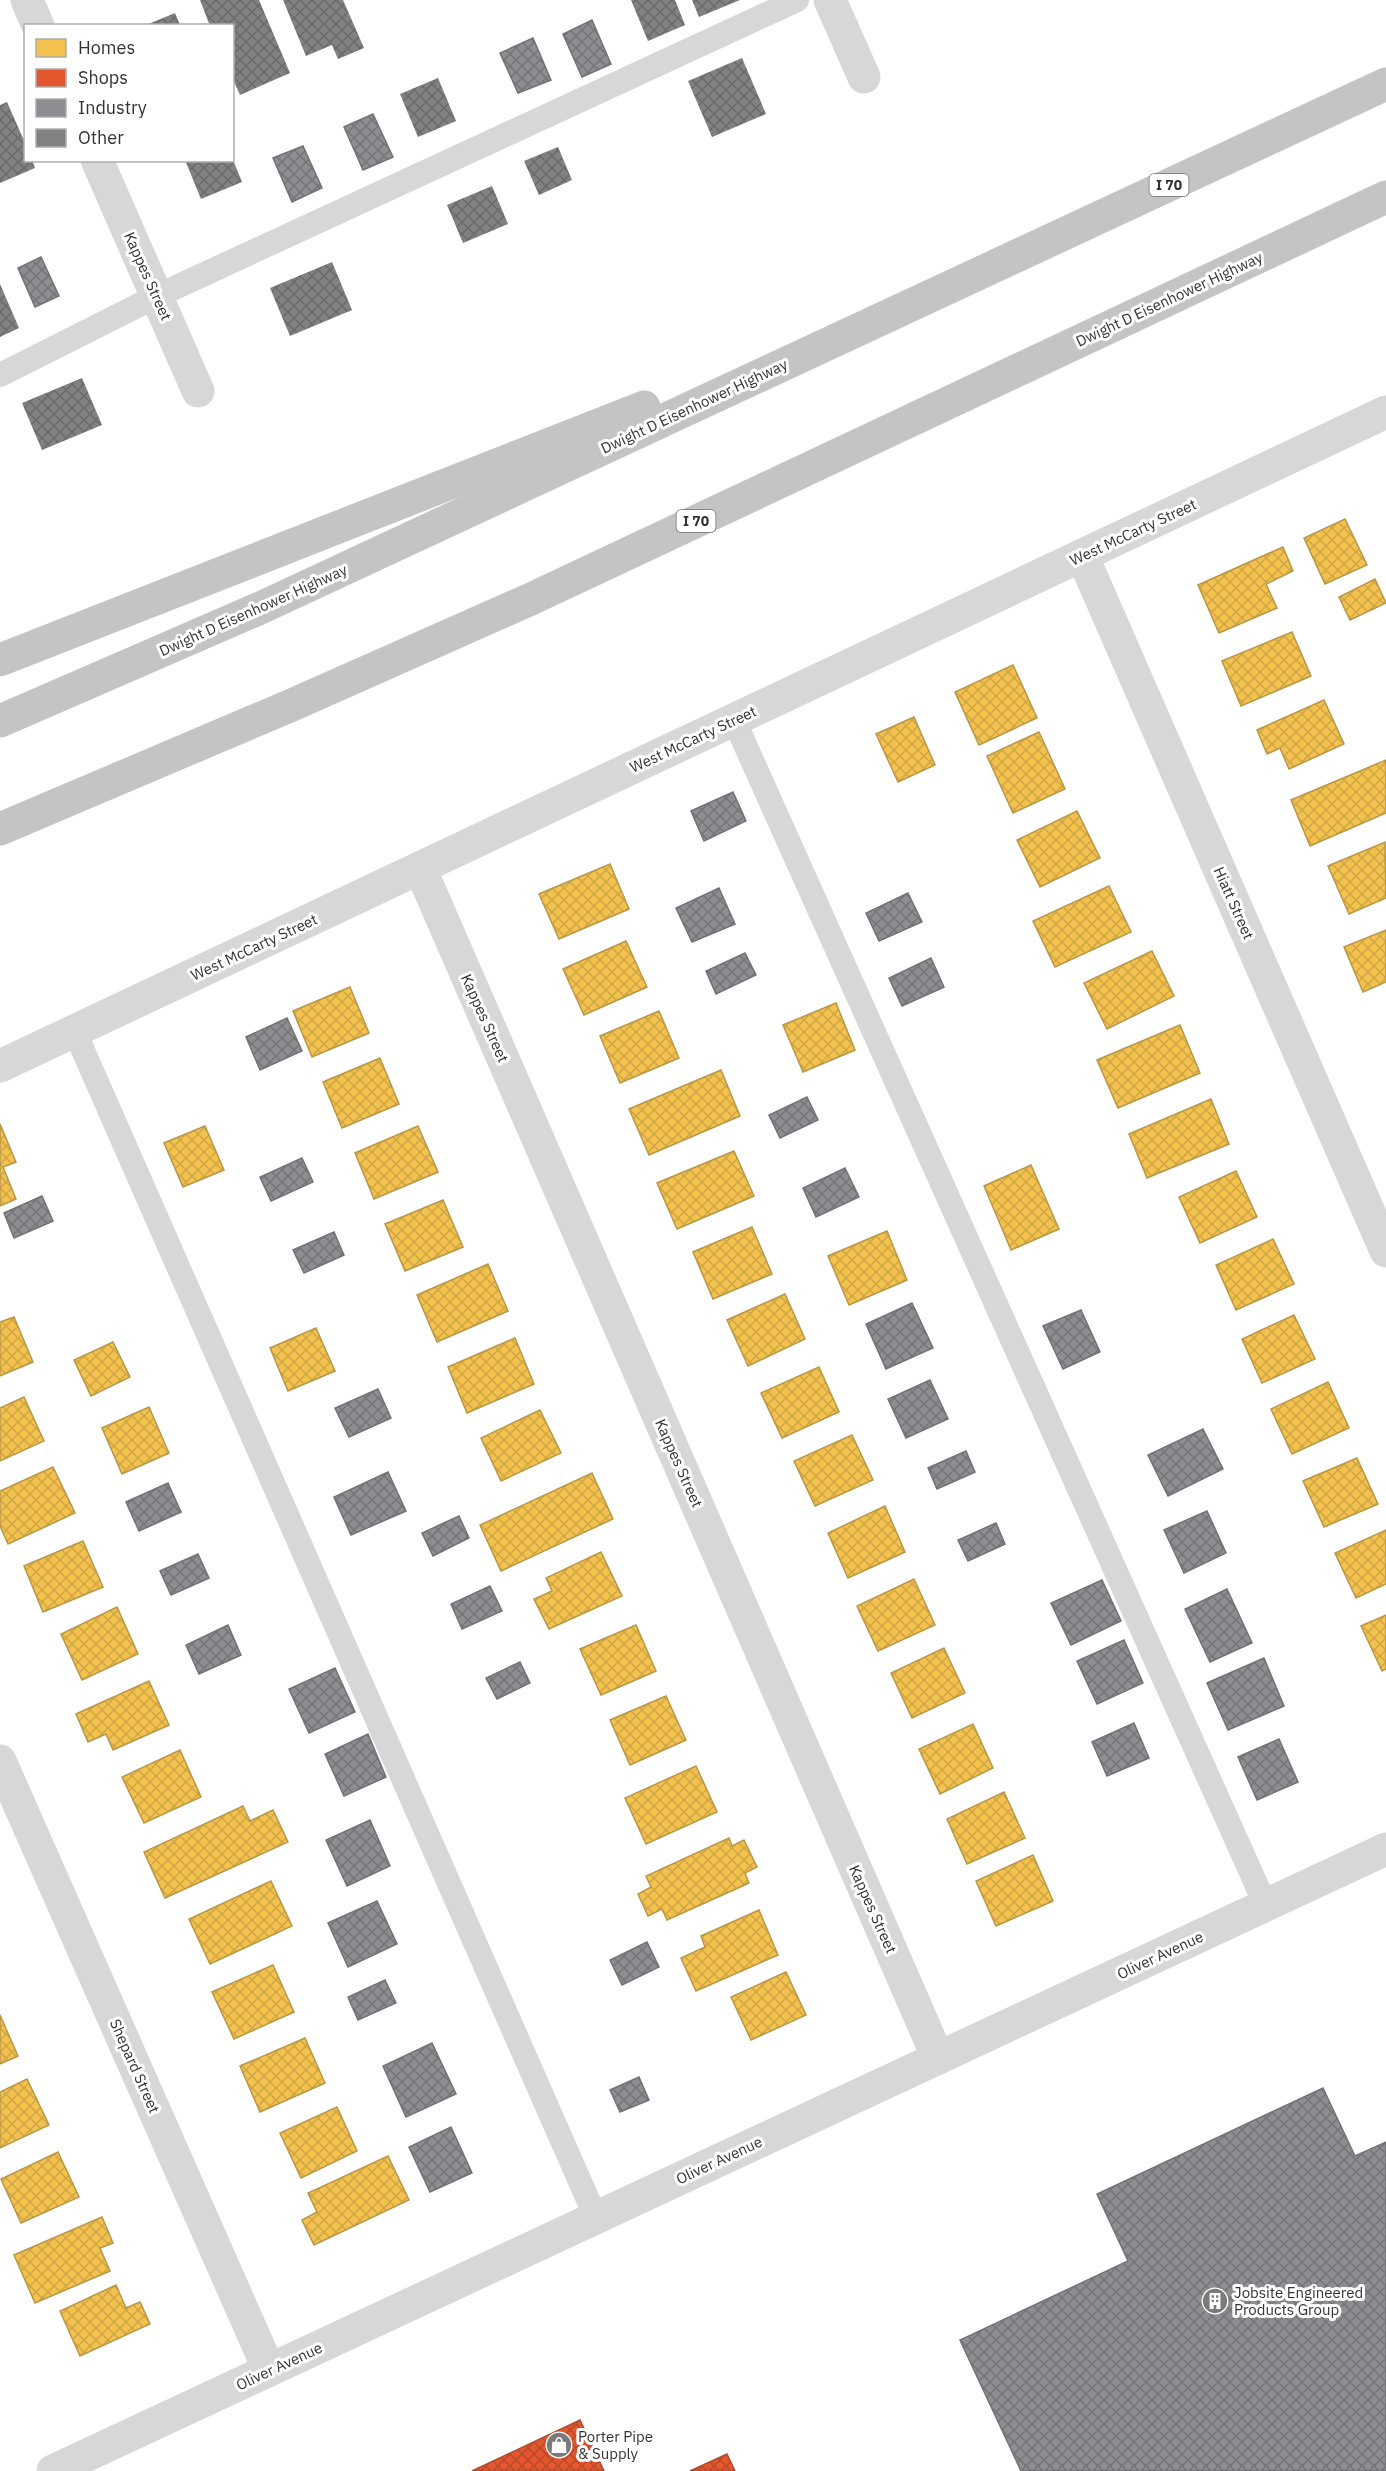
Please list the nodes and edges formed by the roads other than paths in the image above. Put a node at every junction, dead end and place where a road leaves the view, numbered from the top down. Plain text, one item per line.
1 (27, 0) edge
2 (797, 0) edge
3 (830, 0) edge
4 (37, 24) edge
5 (864, 77) dead end
6 (1386, 84) edge
7 (98, 162) edge
8 (1386, 197) edge
9 (953, 285) junction
10 (157, 296) junction
11 (0, 375) edge
12 (198, 391) dead end
13 (1386, 412) edge
14 (1082, 555) junction
15 (0, 660) edge
16 (734, 720) junction
17 (0, 721) edge
18 (0, 831) edge
19 (420, 868) junction
20 (75, 1032) junction
21 (0, 1066) edge
22 (1386, 1251) edge
23 (0, 1761) edge
24 (1386, 1850) edge
25 (1266, 1906) junction
26 (938, 2058) junction
27 (596, 2218) junction
28 (269, 2370) junction
29 (53, 2471) edge

1 - 4 street
2 - 10 lane
3 - 5 street
6 - 9 highway, Dwight D Eisenhower Highway / I 70
7 - 10 street, Kappes Street
8 - 18 highway, Dwight D Eisenhower Highway / I 70
9 - 15 highway
9 - 17 highway, Dwight D Eisenhower Highway / I 70
10 - 11 lane
10 - 12 street, Kappes Street
13 - 14 street, West McCarty Street
14 - 16 street, West McCarty Street
14 - 22 street, Hiatt Street
16 - 19 street, West McCarty Street
16 - 25 lane
19 - 20 street, West McCarty Street
19 - 26 street, Kappes Street
20 - 21 street, West McCarty Street
20 - 27 lane
23 - 28 street, Shepard Street
24 - 25 street, Oliver Avenue
25 - 26 street, Oliver Avenue
26 - 27 street, Oliver Avenue
27 - 28 street, Oliver Avenue
28 - 29 street, Oliver Avenue

